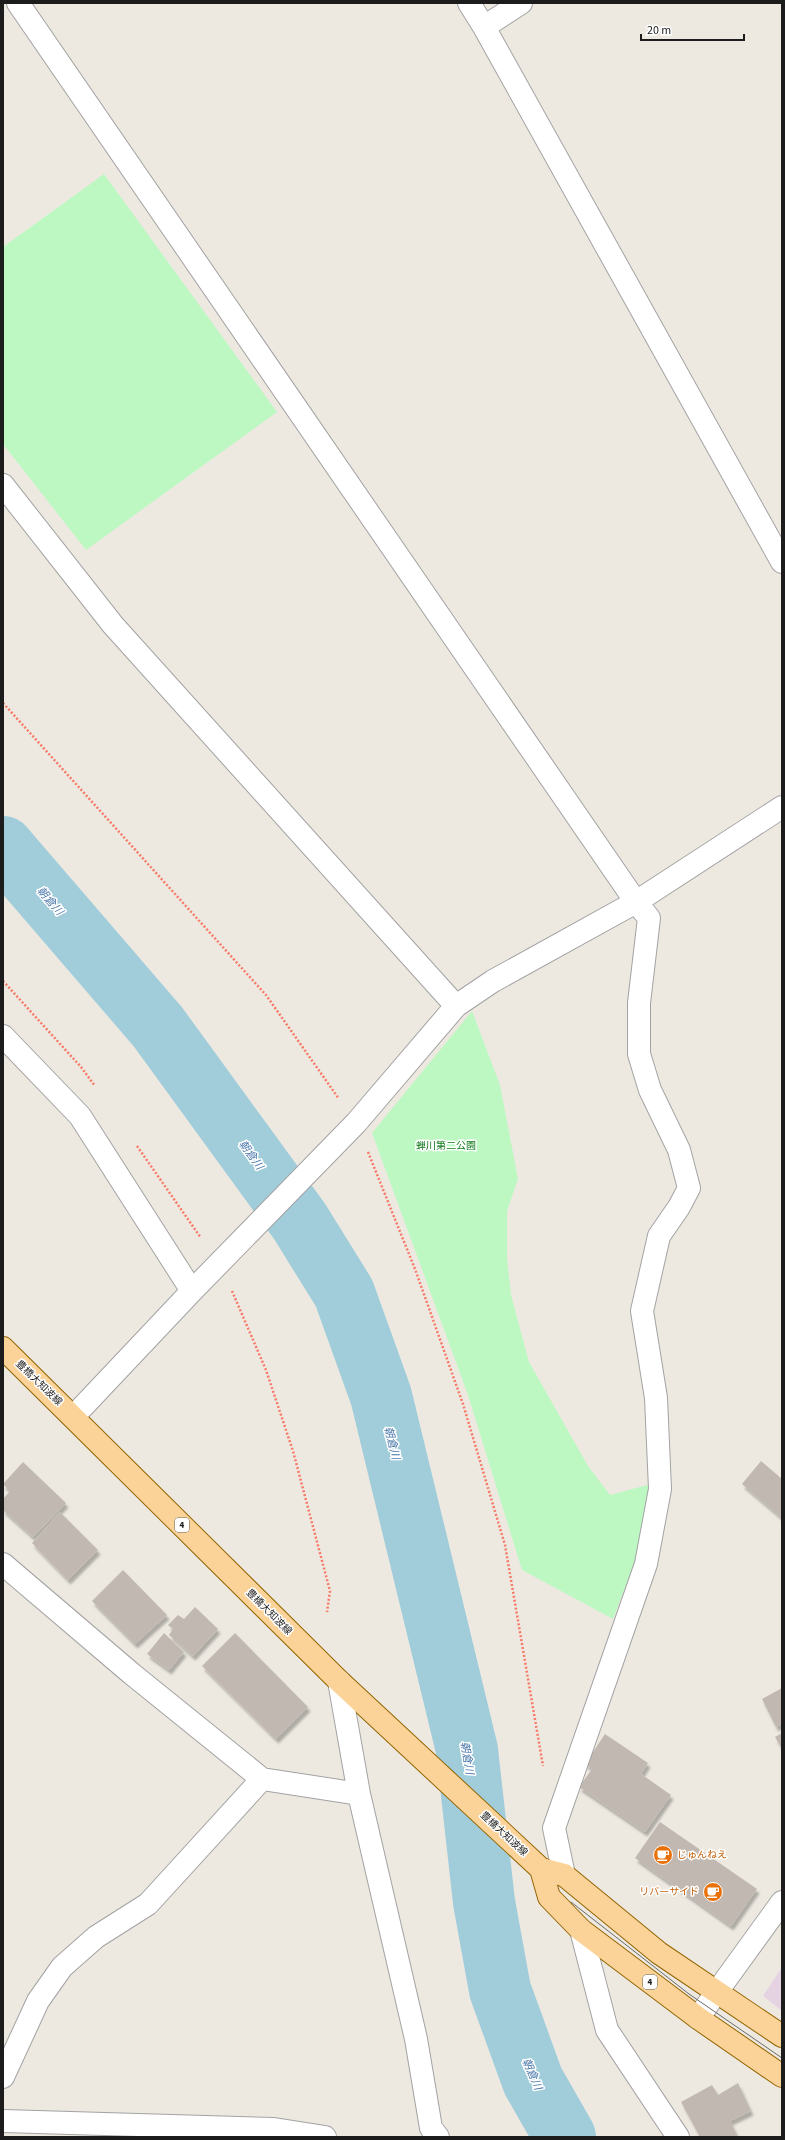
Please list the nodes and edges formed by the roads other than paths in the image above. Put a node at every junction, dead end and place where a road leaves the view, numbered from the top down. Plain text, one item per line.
1 (18, 3) edge
2 (469, 3) edge
3 (521, 3) edge
4 (484, 27) junction
5 (3, 485) edge
6 (782, 562) edge
7 (782, 807) edge
8 (636, 902) junction
9 (456, 1006) junction
10 (3, 1036) edge
11 (192, 1291) junction
12 (3, 1348) edge
13 (73, 1417) junction
14 (3, 1564) edge
15 (339, 1681) junction
16 (262, 1779) junction
17 (359, 1794) junction
18 (541, 1869) junction
19 (564, 1875) junction
20 (782, 1902) edge
21 (580, 1930) junction
22 (717, 1992) junction
23 (698, 2018) junction
24 (782, 2036) edge
25 (4, 2071) edge
26 (782, 2076) edge
27 (3, 2120) edge
28 (325, 2137) edge
29 (438, 2137) edge
30 (678, 2137) edge

1 - 8 street
2 - 4 street
3 - 4 street
4 - 6 street
5 - 9 street
7 - 8 street
8 - 9 street
8 - 19 street
9 - 11 street
10 - 11 street
11 - 13 street
12 - 13 main road, 豊橋大知波線 / 4
13 - 15 main road, 豊橋大知波線 / 4
14 - 16 street
15 - 17 street
15 - 18 main road, 豊橋大知波線 / 4
16 - 17 street
16 - 25 street
17 - 29 street
18 - 19 main road, 豊橋大知波線 / 4
18 - 21 main road, 4
19 - 22 main road, 豊橋大知波線 / 4
20 - 22 street
21 - 23 main road, 4
21 - 30 street
22 - 23 street
22 - 24 main road, 豊橋大知波線 / 4
23 - 26 main road, 4
27 - 28 street

